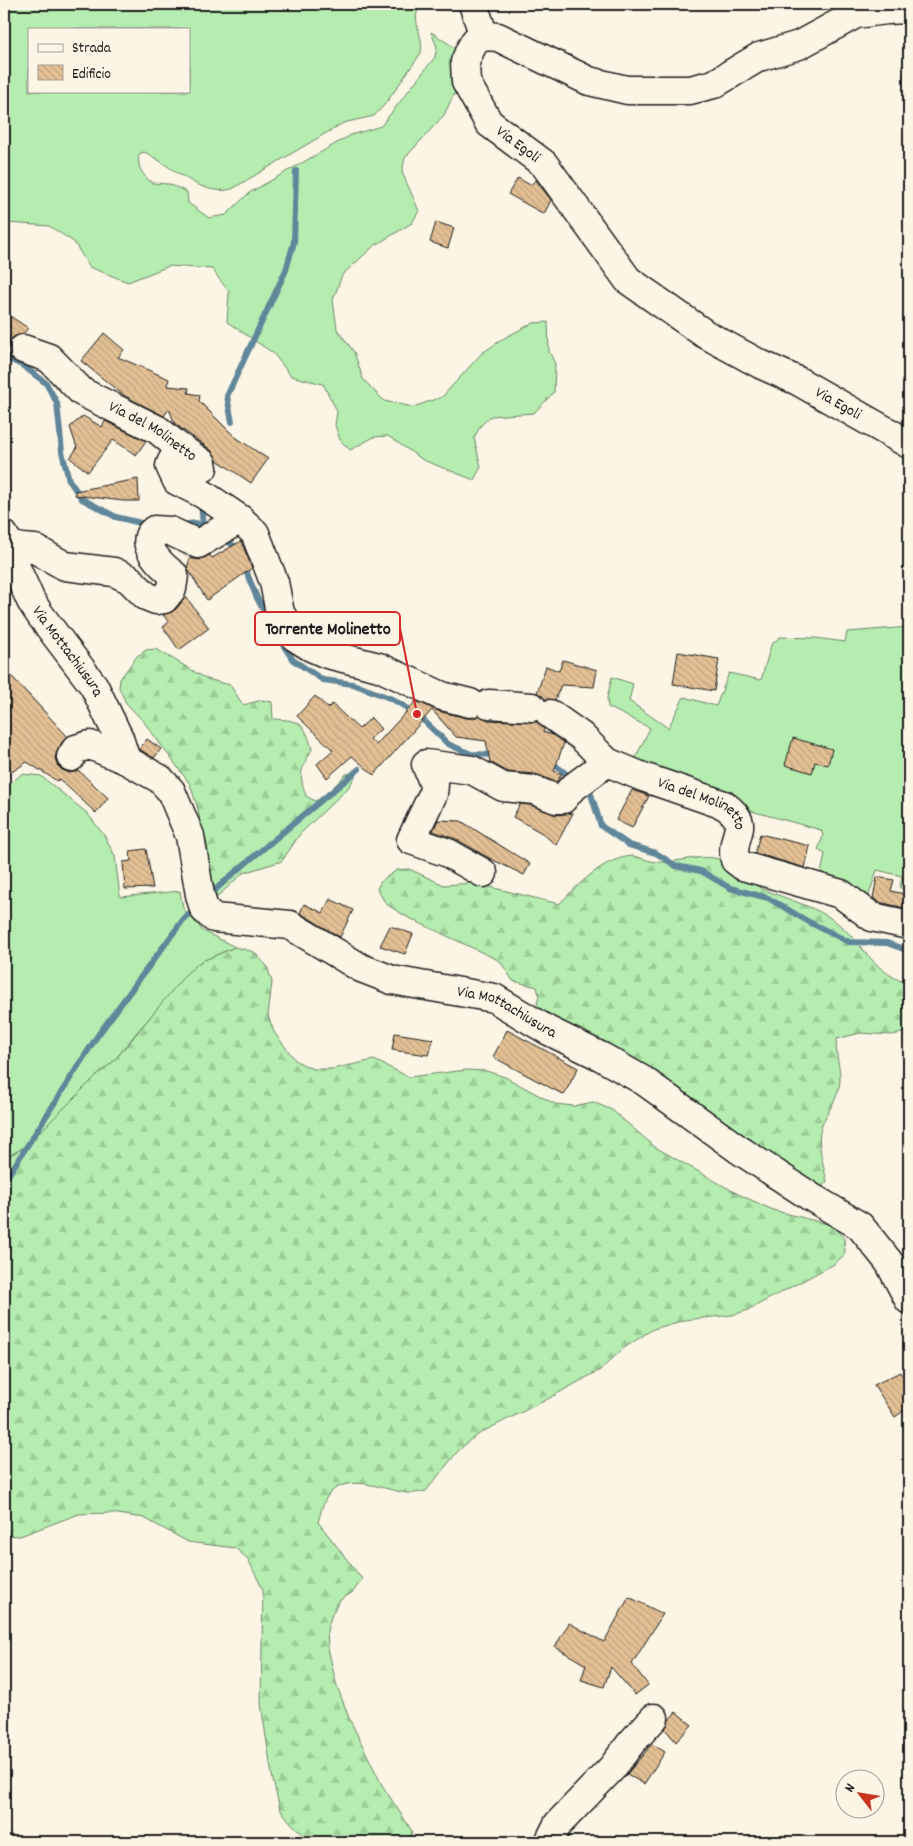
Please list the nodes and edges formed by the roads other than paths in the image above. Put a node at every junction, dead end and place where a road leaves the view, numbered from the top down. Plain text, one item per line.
1 (473, 4) edge
2 (909, 9) edge
3 (484, 36) junction
4 (23, 349) dead end
5 (909, 444) edge
6 (240, 518) junction
7 (6, 540) edge
8 (71, 757) dead end
9 (126, 760) junction
10 (590, 775) junction
11 (484, 873) dead end
12 (909, 925) edge
13 (909, 1300) edge
14 (654, 1718) dead end
15 (549, 1842) edge

1 - 3 street
2 - 3 street
3 - 5 street, Via Egoli
4 - 6 street, Via del Molinetto
6 - 7 street, Via Mottachiusura
6 - 10 street, Via del Molinetto
7 - 9 street, Via Mottachiusura
8 - 9 street, Via Mottachiusura
9 - 13 street, Via Mottachiusura
10 - 11 street
10 - 12 street, Via del Molinetto
14 - 15 street

